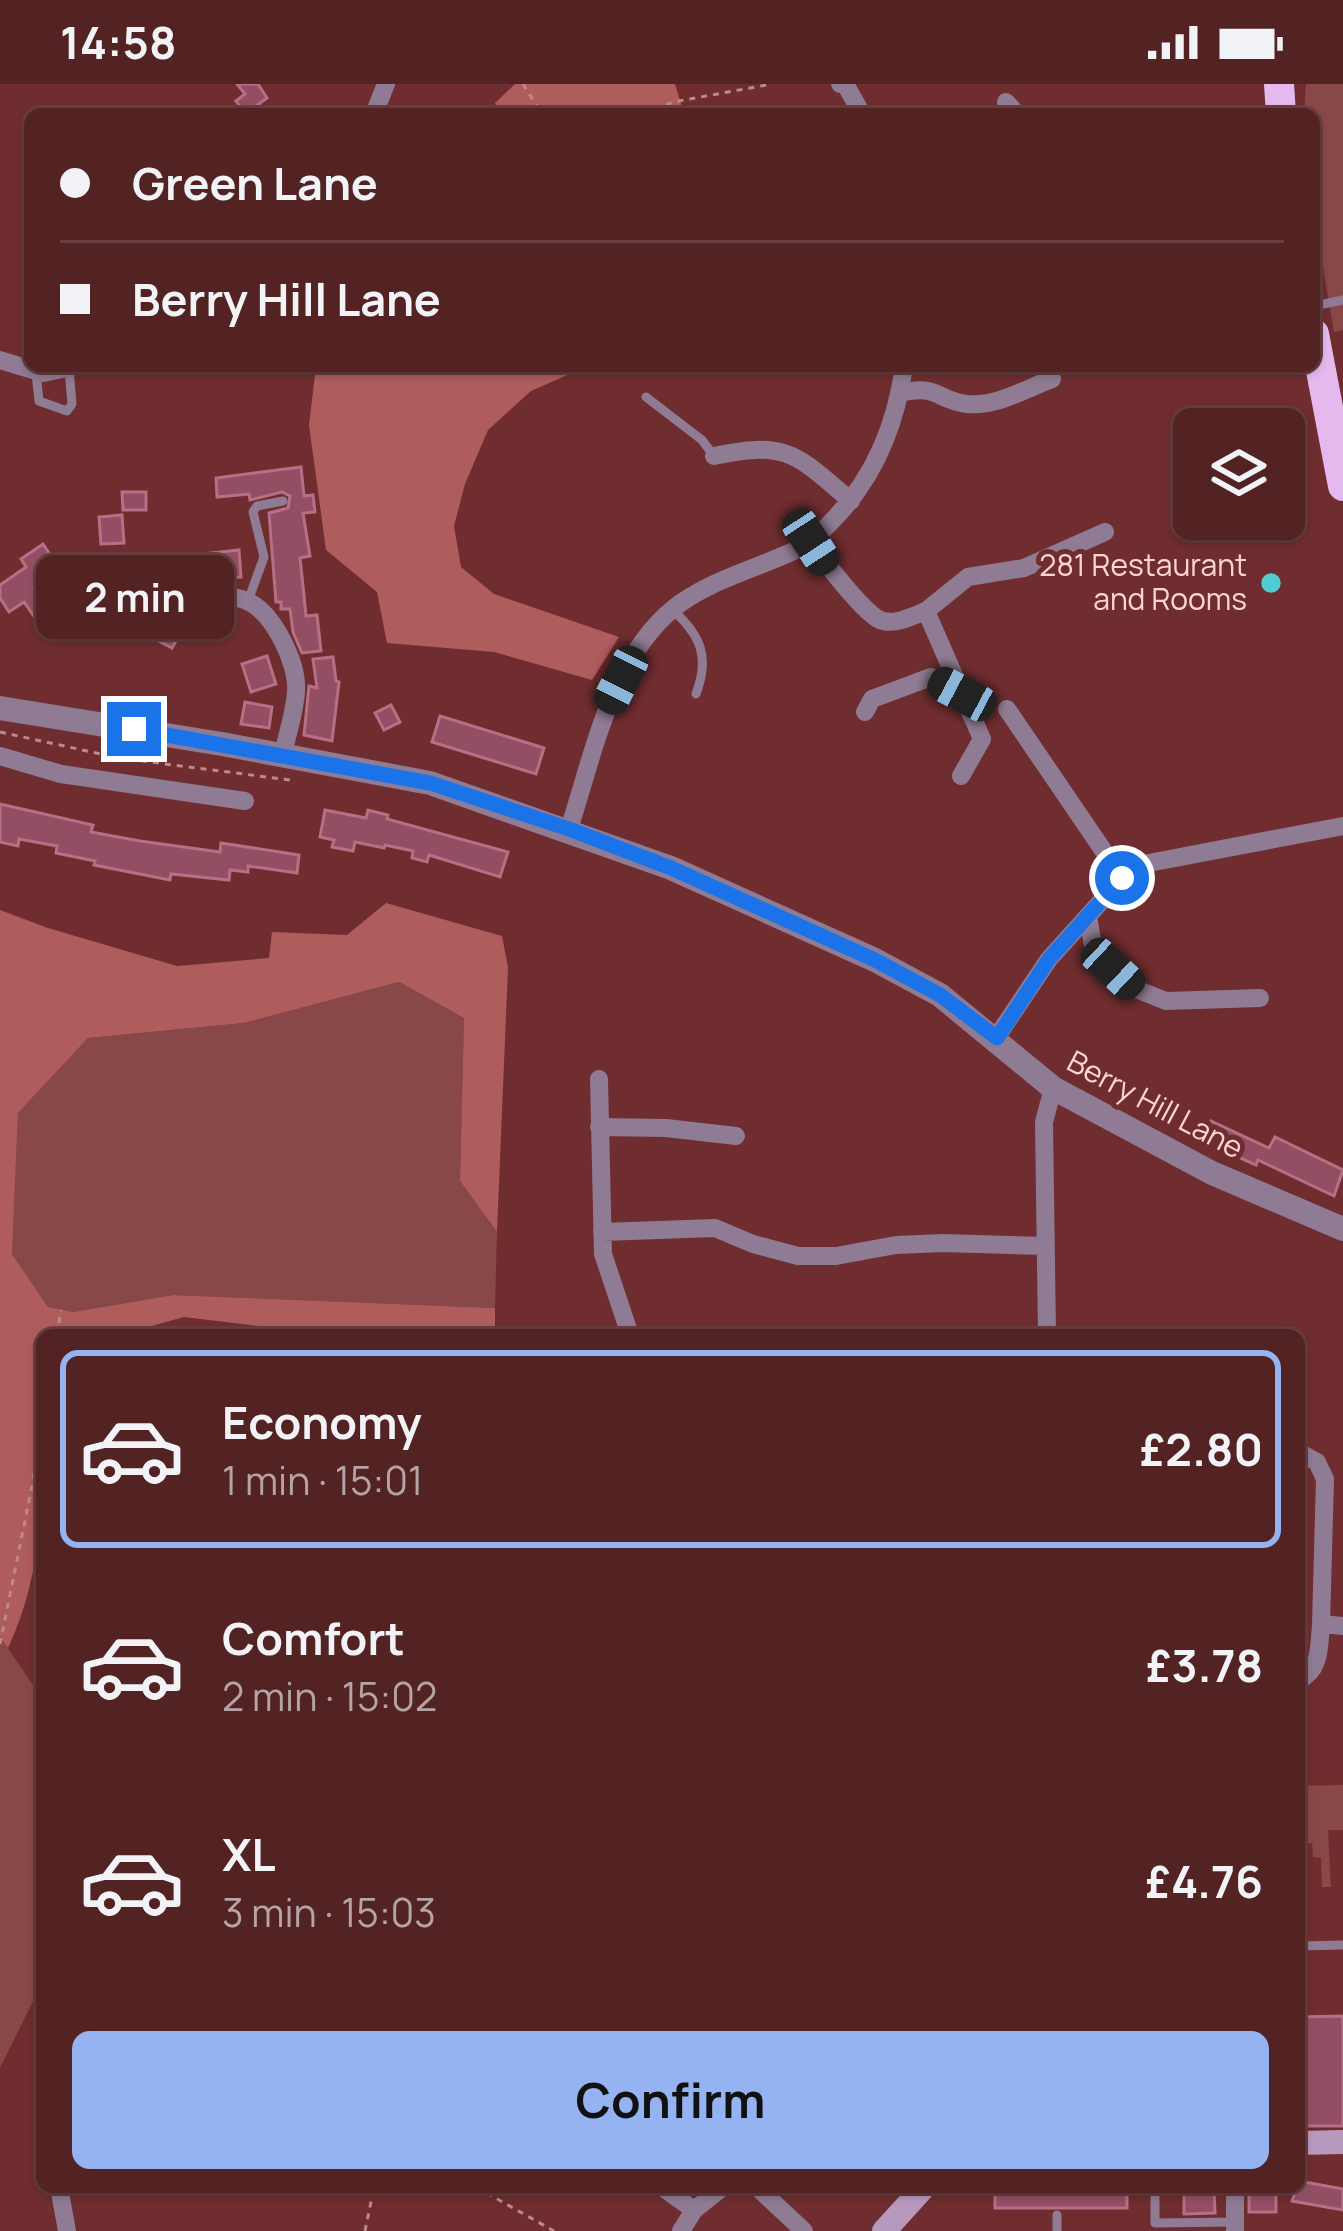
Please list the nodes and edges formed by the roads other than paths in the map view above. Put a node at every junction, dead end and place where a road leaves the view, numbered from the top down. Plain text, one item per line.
1 (840, 84) edge
2 (859, 108) edge
3 (1320, 365) edge
4 (37, 372) edge
5 (72, 372) edge
6 (903, 372) edge
7 (1047, 372) edge
8 (901, 393) junction
9 (646, 397) dead end
10 (714, 456) joint
11 (1343, 486) edge
12 (851, 501) junction
13 (283, 502) dead end
14 (1105, 532) dead end
15 (811, 542) junction
16 (142, 574) dead end
17 (203, 601) joint
18 (248, 602) junction
19 (673, 609) junction
20 (926, 611) junction
21 (696, 694) dead end
22 (962, 694) junction
23 (0, 708) edge
24 (1006, 709) dead end
25 (865, 712) dead end
26 (283, 755) junction
27 (0, 756) edge
28 (961, 776) dead end
29 (245, 801) dead end
30 (1343, 826) edge
31 (569, 829) junction
32 (1122, 878) junction
33 (1088, 916) junction
34 (1260, 998) dead end
35 (997, 1038) junction
36 (599, 1079) dead end
37 (1053, 1088) junction
38 (599, 1127) junction
39 (736, 1136) dead end
40 (1343, 1229) edge
41 (602, 1232) junction
42 (1046, 1246) junction
43 (629, 1329) edge
44 (1047, 1329) edge
45 (1305, 1455) edge
46 (1321, 1624) junction
47 (1343, 1625) edge
48 (1305, 1674) edge
49 (1343, 1945) edge
50 (1305, 1946) edge
51 (1343, 2142) edge
52 (1305, 2143) edge
53 (60, 2193) edge
54 (670, 2193) edge
55 (715, 2193) edge
56 (764, 2193) edge
57 (919, 2193) edge
58 (1155, 2193) edge
59 (1235, 2193) edge
60 (694, 2210) junction
61 (1057, 2215) dead end
62 (1237, 2229) edge
63 (67, 2231) edge
64 (681, 2231) edge
65 (804, 2231) edge
66 (884, 2231) edge
67 (1057, 2231) edge

1 - 2 street
3 - 11 highway
4 - 5 lane
6 - 8 street
7 - 8 street
8 - 12 street
9 - 10 lane
10 - 12 street
12 - 15 street
13 - 18 lane
14 - 20 street
15 - 19 street
15 - 20 street
16 - 17 lane
17 - 18 street
18 - 26 street
19 - 21 lane
19 - 31 street
20 - 22 street
22 - 25 street
22 - 28 street
23 - 26 street, Berry Hill Lane
24 - 32 street
26 - 31 street, Berry Hill Lane
27 - 29 street
30 - 32 street
31 - 35 street, Berry Hill Lane
32 - 33 street
33 - 34 street
33 - 35 street
35 - 37 street, Berry Hill Lane
36 - 38 street
37 - 40 street, Berry Hill Lane
37 - 42 street
38 - 39 street
38 - 41 street
41 - 42 street
41 - 43 street
42 - 44 street
45 - 46 street
46 - 47 street
46 - 48 street
49 - 50 lane
51 - 52 main road
53 - 63 street
54 - 60 street
55 - 60 street
56 - 65 street
57 - 66 main road
58 - 62 lane
59 - 62 street
60 - 64 street
61 - 67 lane

